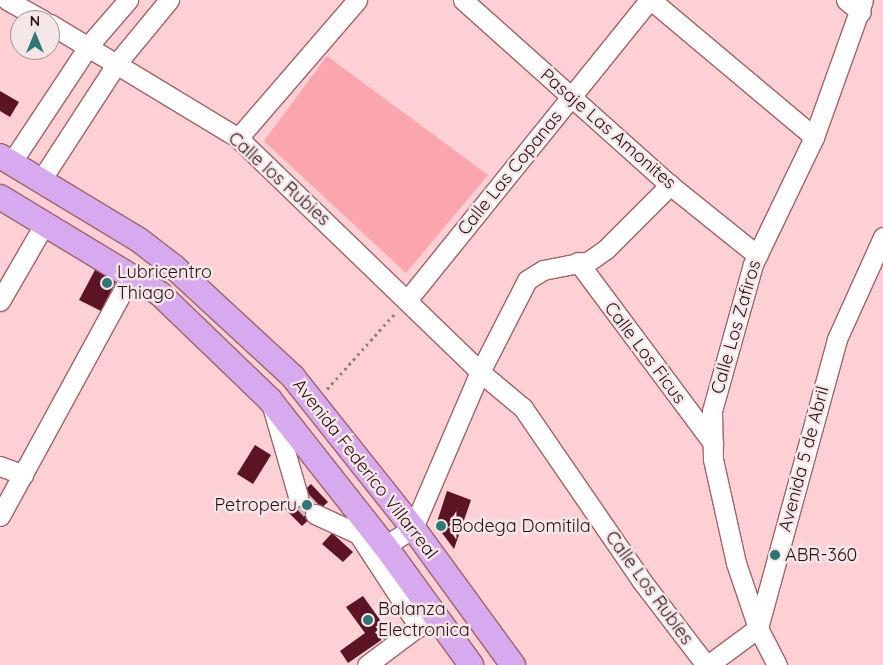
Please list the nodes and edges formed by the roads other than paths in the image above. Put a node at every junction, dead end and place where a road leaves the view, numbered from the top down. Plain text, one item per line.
1 (7, 0) edge
2 (128, 0) edge
3 (169, 0) edge
4 (357, 0) edge
5 (462, 0) edge
6 (650, 0) edge
7 (846, 0) edge
8 (862, 6) edge
9 (25, 10) edge
10 (60, 29) edge
11 (89, 45) junction
12 (117, 63) junction
13 (571, 97) junction
14 (814, 137) junction
15 (238, 138) junction
16 (5, 159) edge
17 (41, 180) junction
18 (670, 185) junction
19 (0, 197) edge
20 (45, 223) junction
21 (883, 236) edge
22 (757, 254) junction
23 (578, 262) junction
24 (132, 274) junction
25 (408, 299) junction
26 (0, 301) edge
27 (480, 372) junction
28 (293, 377) junction
29 (270, 400) junction
30 (713, 443) junction
31 (0, 466) edge
32 (22, 475) junction
33 (298, 496) tunnel mouth
34 (315, 514) tunnel mouth
35 (0, 516) edge
36 (413, 528) junction
37 (358, 534) junction
38 (385, 546) junction
39 (427, 621) junction
40 (758, 628) junction
41 (367, 665) edge
42 (471, 665) edge
43 (512, 665) edge
44 (707, 665) edge
45 (777, 665) edge

1 - 9 street
2 - 11 street
3 - 12 street
4 - 15 street
5 - 13 street, Pasaje Las Amonites
6 - 13 street, Calle Las Copanas
6 - 14 street
7 - 8 street
8 - 14 street, Calle Los Zafiros
10 - 11 street, Calle los Rubies
11 - 12 street, Calle los Rubies
11 - 16 street
12 - 15 street, Calle los Rubies
12 - 17 street
13 - 18 street, Pasaje Las Amonites
13 - 25 street, Calle Las Copanas
14 - 22 street, Calle Los Zafiros
15 - 25 street, Calle los Rubies
16 - 17 main road, Avenida Federico Villarreal
17 - 28 main road, Avenida Federico Villarreal
18 - 22 street, Pasaje Las Amonites
18 - 23 street
19 - 20 main road, Avenida Federico Villarreal
20 - 24 main road, Avenida Federico Villarreal
20 - 26 street
21 - 40 street, Avenida 5 de Abril
22 - 30 street, Calle Los Zafiros
23 - 27 street
23 - 30 street, Calle Los Ficus
24 - 29 main road, Avenida Federico Villarreal
24 - 32 street
25 - 27 street, Calle los Rubies
27 - 36 street
27 - 44 street, Calle Los Rubíes
28 - 29 main road
28 - 36 main road, Avenida Federico Villarreal
29 - 33 street
29 - 38 main road, Avenida Federico Villarreal
30 - 40 street, Calle Los Zafiros
31 - 32 street
32 - 35 street
34 - 37 street
36 - 38 street
36 - 43 main road, Avenida Federico Villarreal
37 - 38 street
37 - 39 street
38 - 39 main road, Avenida Federico Villarreal
39 - 41 street
39 - 42 main road, Avenida Federico Villarreal
40 - 44 street
40 - 45 street, Calle Los Zafiros

